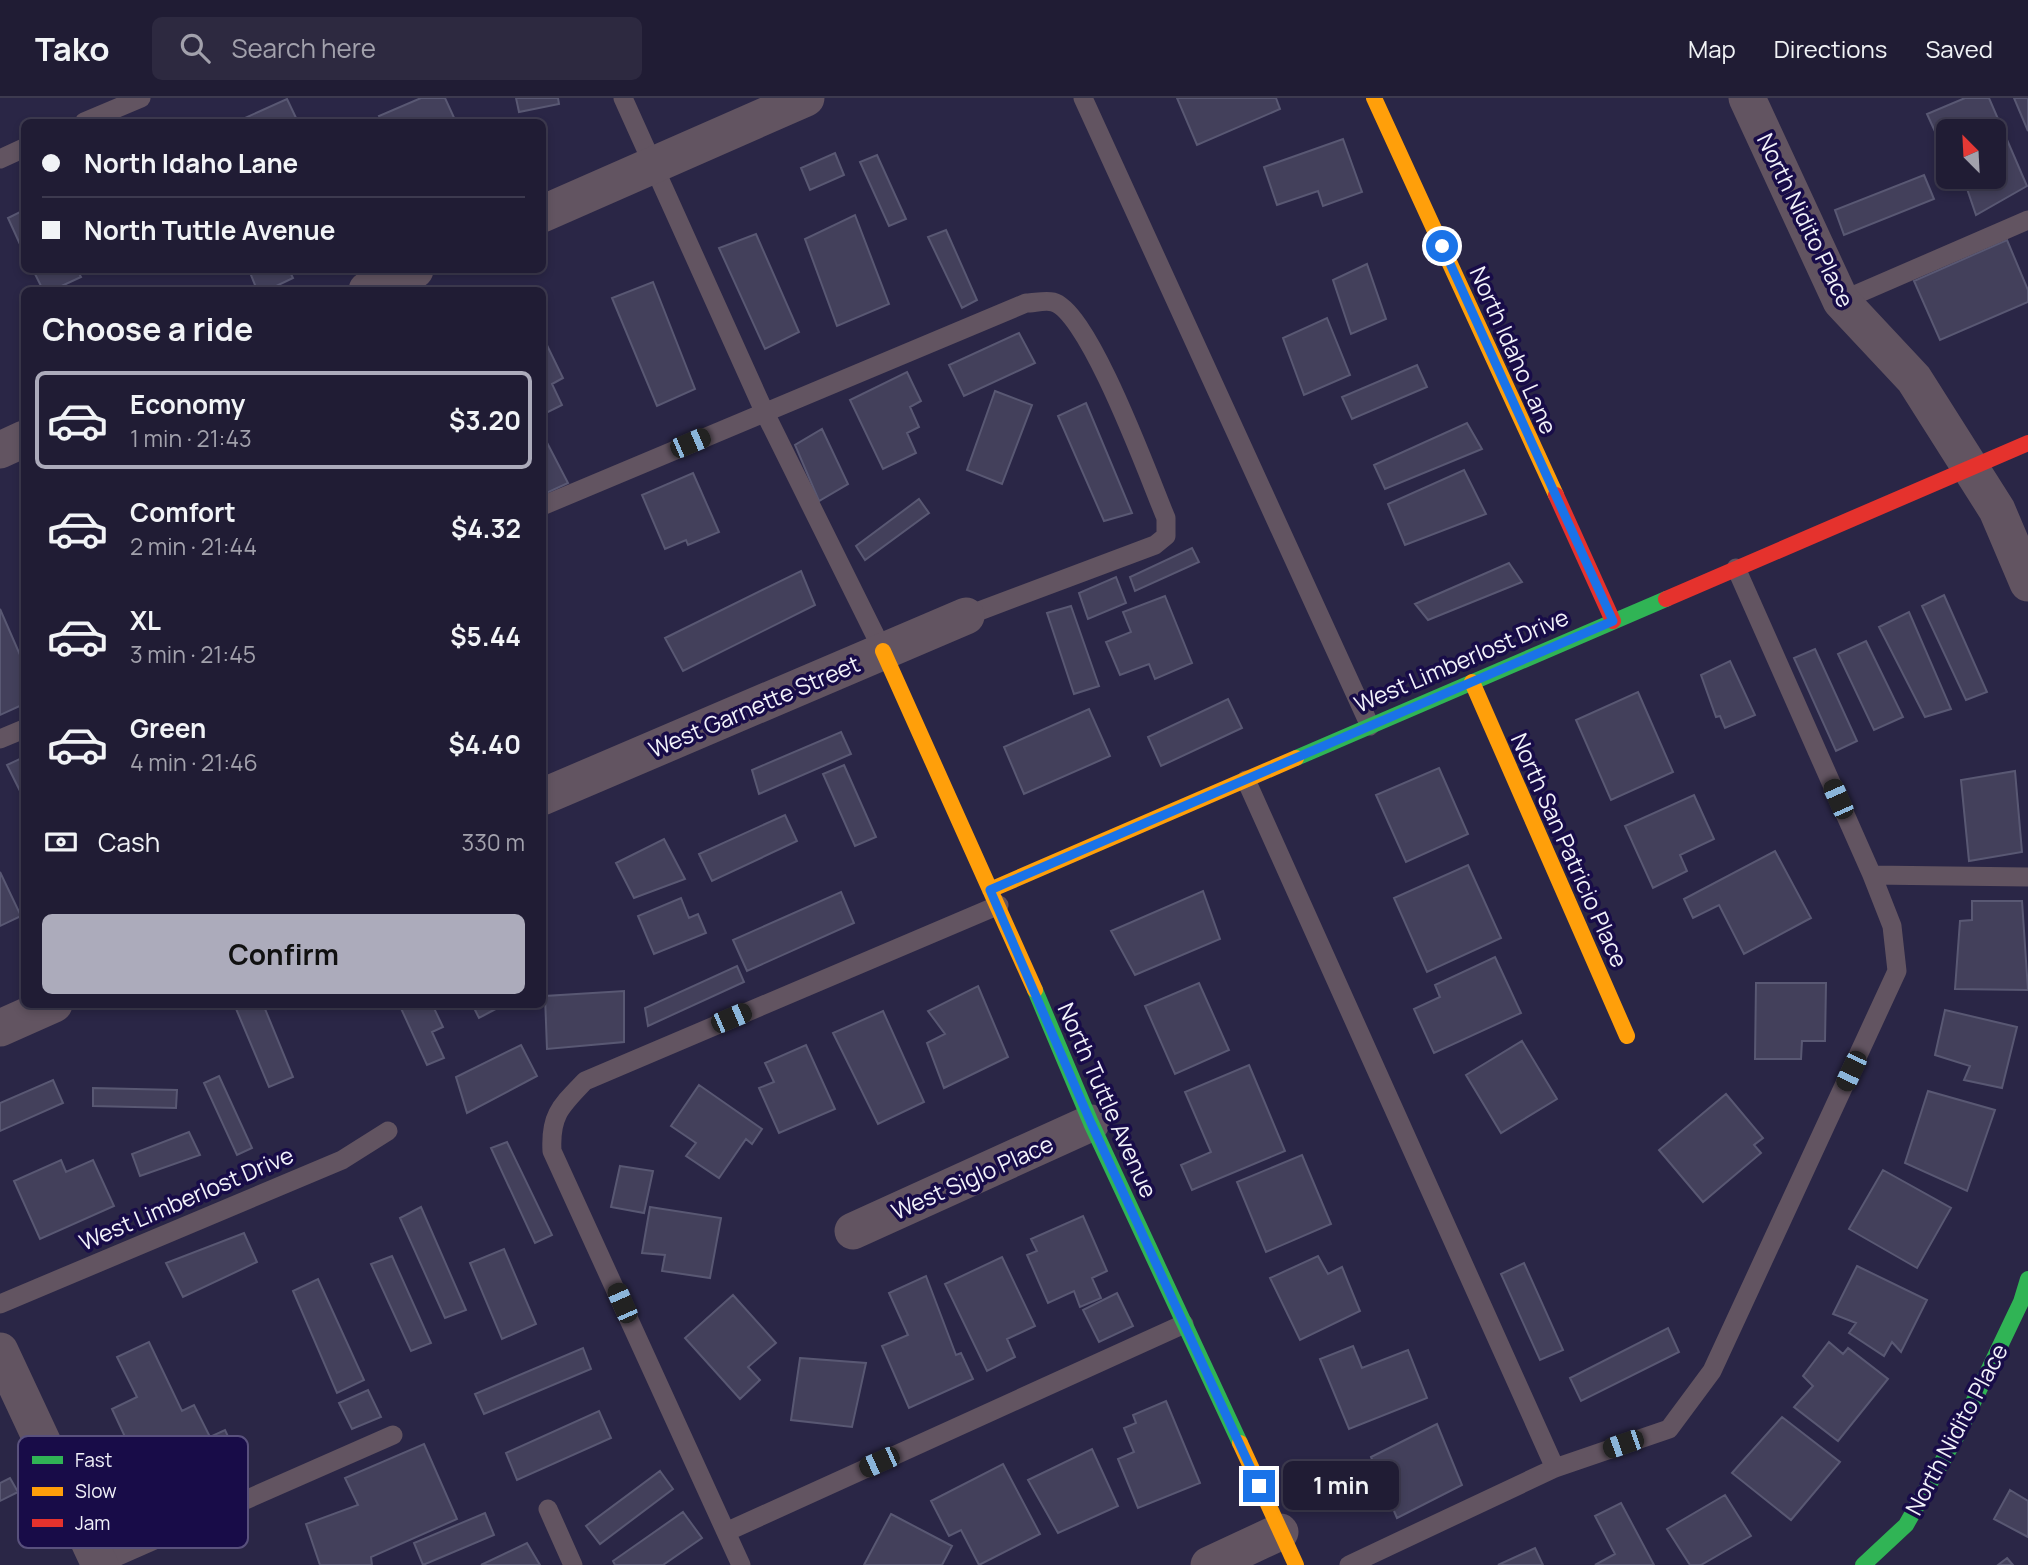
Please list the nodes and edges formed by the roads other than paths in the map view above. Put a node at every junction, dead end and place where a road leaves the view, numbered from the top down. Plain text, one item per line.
1 (141, 98) edge
2 (623, 98) edge
3 (806, 98) edge
4 (1083, 98) edge
5 (1374, 98) edge
6 (1760, 102) edge
7 (91, 119) edge
8 (21, 149) edge
9 (0, 159) edge
10 (653, 166) junction
11 (546, 212) edge
12 (2028, 220) edge
13 (408, 273) edge
14 (374, 287) edge
15 (1840, 301) junction
16 (764, 411) junction
17 (21, 440) edge
18 (2028, 443) edge
19 (0, 450) edge
20 (1968, 469) junction
21 (546, 504) edge
22 (1736, 569) junction
23 (2028, 583) edge
24 (966, 616) joint
25 (1613, 621) junction
26 (883, 652) junction
27 (1472, 682) junction
28 (1370, 726) junction
29 (21, 730) edge
30 (0, 739) edge
31 (1246, 780) junction
32 (546, 795) edge
33 (1872, 876) junction
34 (2028, 877) edge
35 (995, 897) junction
36 (45, 1008) edge
37 (0, 1028) edge
38 (1627, 1036) dead end
39 (1091, 1123) junction
40 (388, 1131) dead end
41 (853, 1231) dead end
42 (2026, 1295) edge
43 (0, 1304) edge
44 (1184, 1324) junction
45 (0, 1351) edge
46 (393, 1435) dead end
47 (40, 1436) edge
48 (1555, 1468) junction
49 (248, 1499) edge
50 (548, 1509) dead end
51 (726, 1532) junction
52 (1280, 1532) junction
53 (92, 1548) edge
54 (136, 1548) edge
55 (100, 1564) edge
56 (573, 1565) edge
57 (741, 1565) edge
58 (1209, 1565) edge
59 (1296, 1565) edge
60 (1349, 1565) edge
61 (1863, 1565) edge

1 - 7 lane
2 - 10 lane
3 - 10 street
4 - 28 lane
5 - 25 street, North Idaho Lane
6 - 15 street, North Nidito Place
8 - 9 lane
10 - 11 street
10 - 16 lane
12 - 15 lane
13 - 14 street
15 - 20 street, North Nidito Place
16 - 21 lane
16 - 24 lane
16 - 26 lane
17 - 19 street
18 - 20 street, West Limberlost Drive
20 - 22 street, West Limberlost Drive
20 - 23 street, North Nidito Place
22 - 25 street, West Limberlost Drive
22 - 33 lane
24 - 26 street, West Garnette Street
25 - 27 street, West Limberlost Drive
26 - 32 street, West Garnette Street
26 - 35 street, North Tuttle Avenue
27 - 28 street, West Limberlost Drive
27 - 38 street, North San Patricio Place
28 - 31 street, West Limberlost Drive
29 - 30 lane
31 - 35 street, West Limberlost Drive
31 - 48 lane
33 - 34 lane
33 - 48 lane
35 - 39 street, North Tuttle Avenue
35 - 51 lane
36 - 37 street
39 - 41 street, West Siglo Place
39 - 44 street, North Tuttle Avenue
40 - 43 lane, West Limberlost Drive
42 - 61 street, North Nidito Place
44 - 51 lane
44 - 52 street, North Tuttle Avenue
45 - 47 street
46 - 49 lane
48 - 60 lane
50 - 56 lane
51 - 57 lane
52 - 58 street
52 - 59 street, North Tuttle Avenue
53 - 55 street
54 - 55 lane

